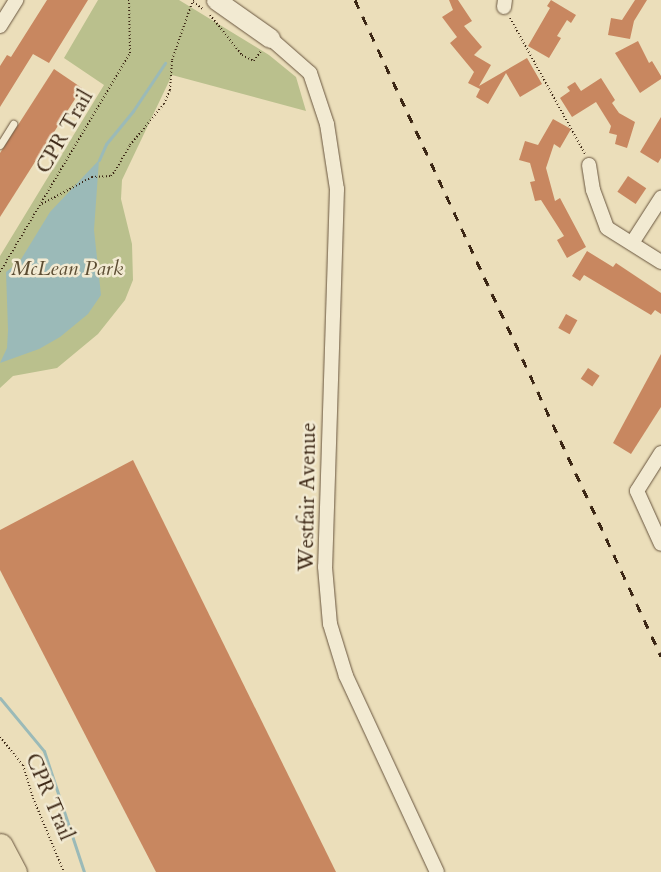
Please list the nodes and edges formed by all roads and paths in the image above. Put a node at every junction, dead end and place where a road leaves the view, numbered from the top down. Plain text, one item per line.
1 (16, 0) edge
2 (129, 0) edge
3 (216, 0) edge
4 (193, 1) edge
5 (505, 3) edge
6 (0, 26) edge
7 (270, 38) junction
8 (13, 124) dead end
9 (0, 145) edge
10 (589, 165) joint
11 (661, 198) edge
12 (41, 204) junction
13 (632, 243) junction
14 (661, 262) edge
15 (0, 272) edge
16 (661, 453) edge
17 (661, 544) edge
18 (0, 737) edge
19 (0, 846) edge
20 (14, 872) edge
21 (64, 872) edge
22 (437, 872) edge

1 - 6 street
2 - 12 path, CPR Trail
3 - 7 street
4 - 7 path
4 - 12 path
5 - 10 path
7 - 22 street, Westfair Avenue
8 - 9 lane
10 - 13 street
11 - 13 street
12 - 15 path, CPR Trail
13 - 14 street
16 - 17 street
18 - 21 path, CPR Trail
19 - 20 highway

